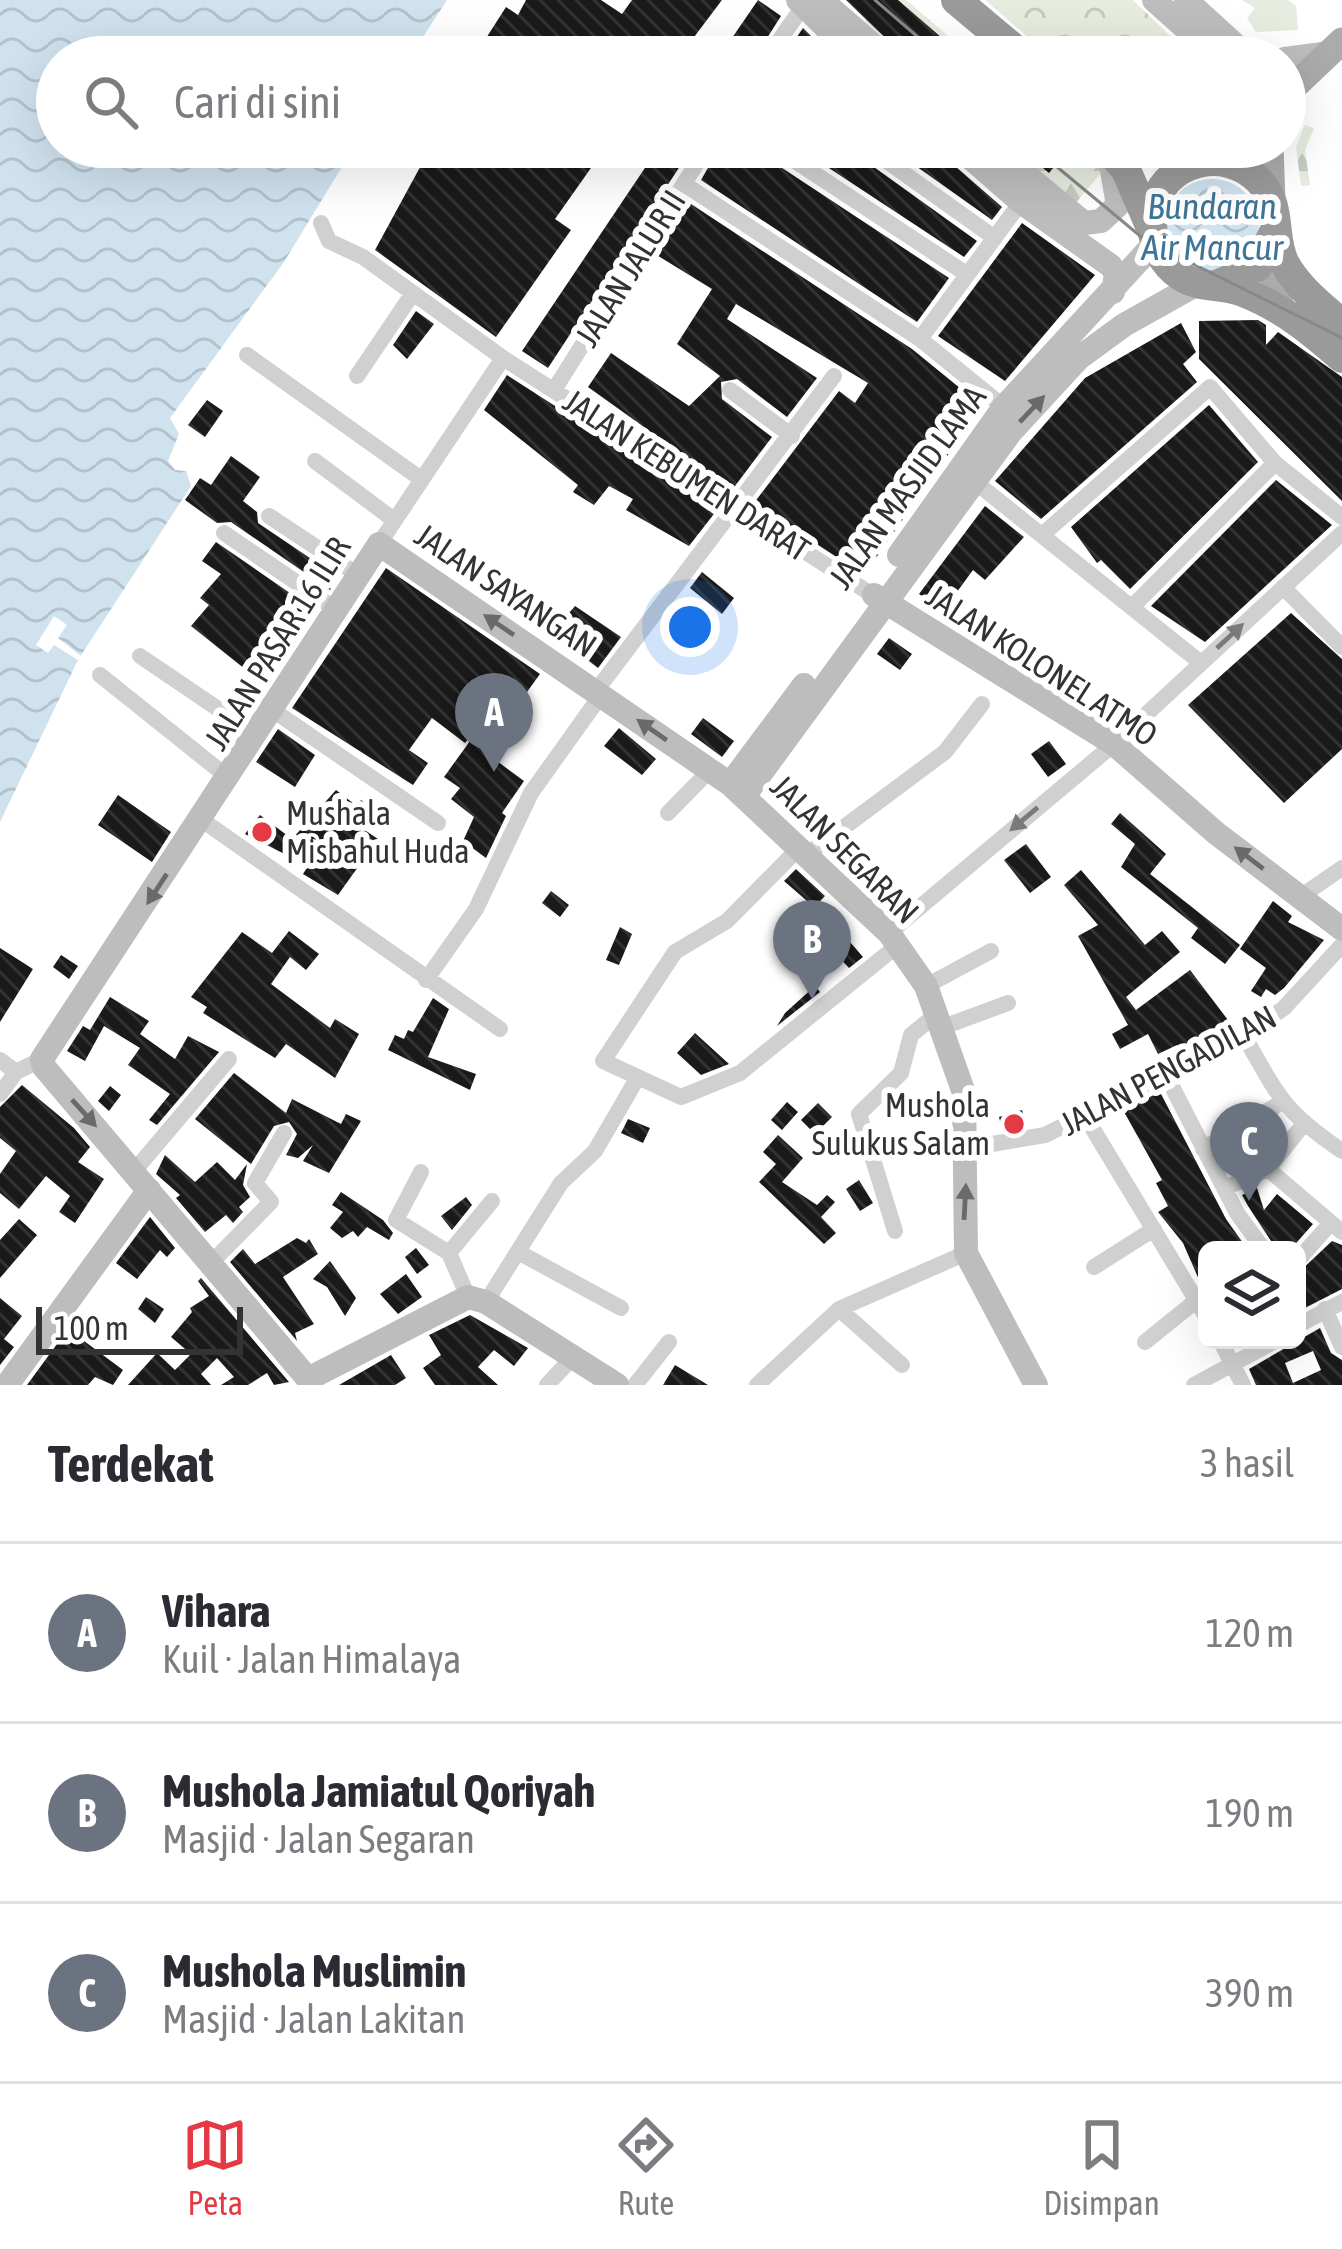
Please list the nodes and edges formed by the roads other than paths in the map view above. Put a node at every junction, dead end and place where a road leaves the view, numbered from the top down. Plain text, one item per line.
1 (933, 0) edge
2 (956, 0) edge
3 (1154, 0) edge
4 (1186, 0) edge
5 (807, 3) edge
6 (1342, 21) edge
7 (783, 36) edge
8 (829, 36) edge
9 (856, 36) edge
10 (982, 36) edge
11 (985, 36) edge
12 (1194, 36) edge
13 (1226, 36) edge
14 (1336, 47) edge
15 (1306, 54) edge
16 (1306, 77) edge
17 (694, 168) edge
18 (806, 168) edge
19 (896, 168) edge
20 (982, 168) edge
21 (1014, 168) edge
22 (1110, 168) edge
23 (1124, 168) edge
24 (1187, 168) edge
25 (1243, 168) edge
26 (1271, 168) edge
27 (684, 184) junction
28 (1021, 202) junction
29 (1273, 216) junction
30 (321, 223) dead end
31 (1078, 230) junction
32 (992, 236) junction
33 (1153, 236) junction
34 (965, 273) junction
35 (1209, 284) junction
36 (1113, 292) junction
37 (413, 293) junction
38 (1282, 311) junction
39 (1342, 324) edge
40 (1095, 330) junction
41 (920, 339) junction
42 (247, 355) dead end
43 (502, 358) junction
44 (1342, 358) edge
45 (357, 376) dead end
46 (834, 376) dead end
47 (554, 390) junction
48 (730, 390) dead end
49 (1004, 406) junction
50 (792, 436) junction
51 (315, 461) dead end
52 (1276, 463) junction
53 (421, 479) junction
54 (974, 481) junction
55 (739, 508) junction
56 (269, 516) dead end
57 (1342, 517) edge
58 (394, 520) junction
59 (224, 533) dead end
60 (1342, 533) edge
61 (1042, 535) junction
62 (379, 544) junction
63 (358, 575) junction
64 (1283, 587) junction
65 (878, 598) junction
66 (1132, 607) junction
67 (334, 608) junction
68 (1342, 647) edge
69 (140, 656) dead end
70 (1201, 663) junction
71 (100, 675) dead end
72 (598, 693) junction
73 (982, 704) dead end
74 (274, 711) junction
75 (258, 736) junction
76 (1114, 744) junction
77 (230, 779) junction
78 (728, 783) junction
79 (668, 813) dead end
80 (202, 820) junction
81 (438, 823) dead end
82 (804, 850) junction
83 (1342, 868) edge
84 (1300, 897) junction
85 (1342, 929) edge
86 (893, 939) junction
87 (1342, 945) edge
88 (991, 951) dead end
89 (426, 980) junction
90 (926, 986) junction
91 (1008, 1003) dead end
92 (941, 1020) junction
93 (500, 1029) dead end
94 (1244, 1036) junction
95 (42, 1059) junction
96 (229, 1059) dead end
97 (0, 1060) edge
98 (16, 1072) junction
99 (1166, 1076) junction
100 (638, 1077) junction
101 (0, 1094) edge
102 (1282, 1102) junction
103 (1085, 1116) junction
104 (1302, 1126) junction
105 (284, 1133) dead end
106 (968, 1148) junction
107 (1203, 1149) junction
108 (1342, 1150) edge
109 (1268, 1169) junction
110 (421, 1172) dead end
111 (142, 1180) junction
112 (1225, 1188) junction
113 (492, 1201) dead end
114 (1336, 1228) edge
115 (1154, 1229) junction
116 (895, 1231) dead end
117 (1258, 1241) edge
118 (448, 1253) junction
119 (520, 1253) junction
120 (966, 1253) junction
121 (1306, 1253) edge
122 (212, 1263) junction
123 (1094, 1267) dead end
124 (1198, 1291) edge
125 (1198, 1298) edge
126 (477, 1299) junction
127 (621, 1308) dead end
128 (839, 1309) junction
129 (1318, 1314) edge
130 (669, 1342) dead end
131 (1145, 1342) dead end
132 (1342, 1347) edge
133 (1225, 1349) edge
134 (1262, 1349) edge
135 (573, 1357) junction
136 (902, 1365) dead end
137 (1235, 1366) junction
138 (9, 1381) edge
139 (310, 1382) edge
140 (547, 1385) edge
141 (617, 1385) edge
142 (635, 1385) edge
143 (757, 1385) edge
144 (1036, 1385) edge
145 (1194, 1385) edge
146 (1243, 1385) edge

1 - 10 highway
2 - 11 highway
3 - 12 street
4 - 13 street
5 - 7 street
5 - 8 street
5 - 9 street
6 - 14 main road
14 - 15 street
14 - 16 main road
17 - 27 street, JALAN JALUR II
18 - 34 street
19 - 32 street
20 - 28 street
21 - 31 street
22 - 31 street
23 - 33 highway
24 - 33 highway
25 - 29 highway
26 - 29 main road
27 - 41 street
27 - 47 street, JALAN JALUR II
28 - 31 street
28 - 32 street
29 - 35 highway
29 - 38 main road
29 - 39 highway
30 - 37 street, JALAN KEBUMEN DARAT
31 - 36 street
32 - 34 street
33 - 35 highway
33 - 36 street, JALAN MASJID LAMA
34 - 41 street
35 - 38 highway
35 - 40 street
36 - 40 street, JALAN MASJID LAMA
37 - 43 street, JALAN KEBUMEN DARAT
37 - 45 street
38 - 44 highway
40 - 49 street, JALAN MASJID LAMA
54 -> 40 street
41 - 49 street
42 - 53 street
43 - 47 street, JALAN KEBUMEN DARAT
43 - 53 street, JALAN PASAR 16 ILIR
46 - 50 street
47 - 55 street, JALAN KEBUMEN DARAT
48 - 50 street
49 - 65 street, JALAN MASJID LAMA
50 - 55 street
51 - 58 street
52 - 57 street
52 - 61 street
52 - 66 street
53 - 58 street, JALAN PASAR 16 ILIR
54 - 61 street
54 - 65 street
55 - 65 street, JALAN KEBUMEN DARAT
55 - 72 street
56 - 63 street
58 - 62 street, JALAN PASAR 16 ILIR
59 - 67 street
60 - 64 street
61 - 66 street
62 - 63 street, JALAN PASAR 16 ILIR
72 -> 62 street, JALAN SAYANGAN
63 - 67 street, JALAN PASAR 16 ILIR
64 - 68 street
70 -> 64 street
65 - 76 street, JALAN KOLONEL ATMO
65 - 78 street, JALAN MASJID LAMA
66 - 70 street
67 - 74 street, JALAN PASAR 16 ILIR
69 - 75 street
70 - 76 street
71 - 77 street
78 -> 72 street, JALAN SEGARAN
72 - 89 street
73 - 82 street
74 - 75 street, JALAN PASAR 16 ILIR
74 - 81 street
75 - 77 street, JALAN PASAR 16 ILIR
84 -> 76 street, JALAN KOLONEL ATMO
76 -> 86 street
77 - 80 street, JALAN PASAR 16 ILIR
78 - 79 street
78 - 82 street, JALAN SEGARAN
80 - 89 street
80 -> 95 street, JALAN PASAR 16 ILIR
82 - 86 street, JALAN SEGARAN
82 - 100 street
83 - 84 street
84 - 85 street, JALAN KOLONEL ATMO
86 - 90 street, JALAN SEGARAN
86 - 100 street
87 - 94 street, JALAN PENGADILAN
88 - 90 street
89 - 93 street
90 - 92 street, JALAN SEGARAN
91 - 92 street
92 - 106 street, JALAN SEGARAN
92 - 116 street
94 - 99 street, JALAN PENGADILAN
94 - 102 street
95 - 98 street
95 -> 111 street
96 - 111 street
97 - 98 street
98 - 101 street
99 - 103 street, JALAN PENGADILAN
99 - 107 street
100 - 119 street
102 - 104 street
102 - 107 street
103 - 106 street, JALAN PENGADILAN
103 - 115 street
104 - 108 street
104 - 109 street
105 - 122 street
120 -> 106 street, JALAN SEGARAN
107 - 112 street
109 - 112 street
109 - 114 street
110 - 118 street
111 - 122 street
111 - 138 street
112 - 117 street
113 - 118 street
114 - 121 street
115 - 123 street
115 - 124 street
118 - 126 street
119 - 126 street
119 - 127 street
120 - 128 street
120 - 144 street, JALAN SEGARAN
122 - 139 street
125 - 131 street
126 - 135 street
126 - 139 street
128 - 136 street
128 - 143 street
129 - 132 street
130 - 142 street
133 - 137 street
134 - 137 street
135 - 140 street
135 - 141 street
137 - 145 street
137 - 146 street

